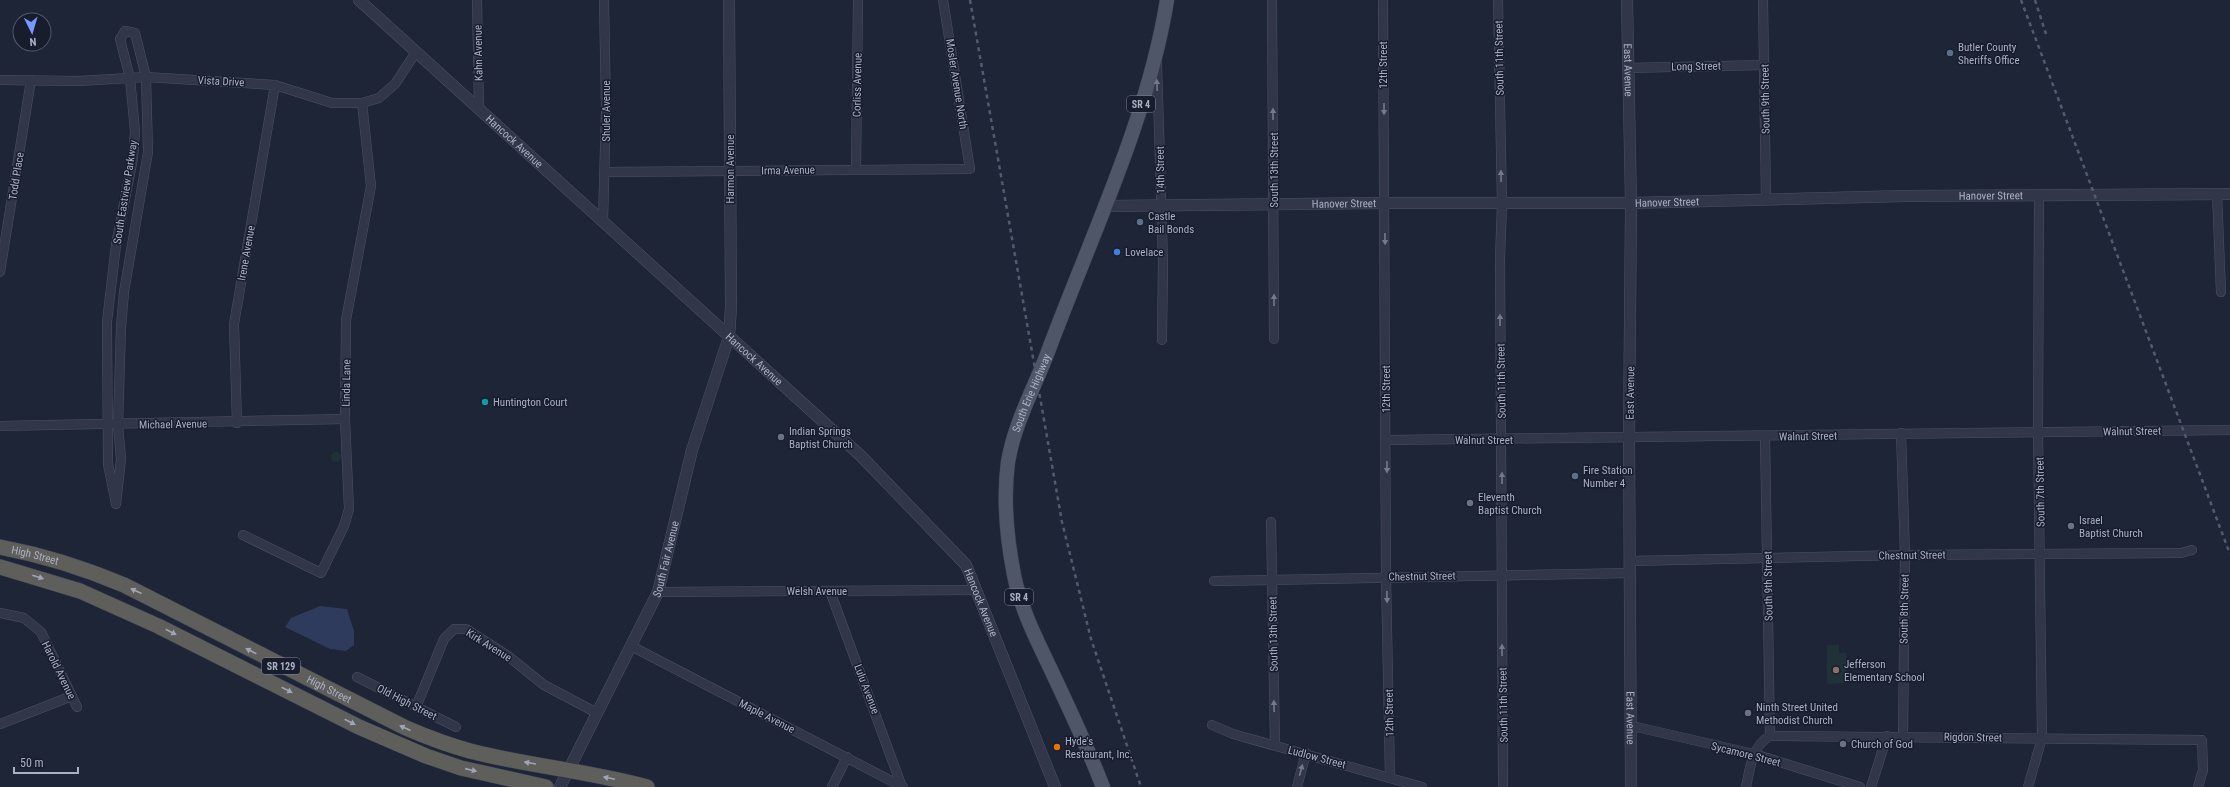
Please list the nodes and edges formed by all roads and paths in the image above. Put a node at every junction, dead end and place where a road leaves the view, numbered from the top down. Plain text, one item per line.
1 (359, 0) edge
2 (477, 0) edge
3 (604, 0) edge
4 (729, 0) edge
5 (858, 0) edge
6 (943, 0) edge
7 (1167, 0) edge
8 (1272, 0) edge
9 (1383, 0) edge
10 (1498, 0) edge
11 (1627, 0) edge
12 (1763, 0) edge
13 (1156, 48) junction
14 (416, 52) junction
15 (1765, 65) junction
16 (1627, 68) junction
17 (146, 77) junction
18 (130, 78) junction
19 (0, 80) edge
20 (31, 80) junction
21 (275, 85) junction
22 (362, 102) junction
23 (479, 107) junction
24 (856, 169) junction
25 (970, 169) joint
26 (730, 171) junction
27 (606, 172) junction
28 (2218, 194) junction
29 (2230, 194) edge
30 (2039, 196) junction
31 (1766, 199) junction
32 (1384, 203) junction
33 (1631, 203) junction
34 (1502, 204) junction
35 (1274, 205) junction
36 (1105, 206) junction
37 (1161, 206) junction
38 (604, 221) junction
39 (0, 272) edge
40 (2221, 292) dead end
41 (729, 337) junction
42 (1274, 339) dead end
43 (1162, 340) dead end
44 (345, 419) junction
45 (237, 423) junction
46 (106, 425) junction
47 (118, 425) junction
48 (0, 426) edge
49 (2230, 430) edge
50 (2038, 431) junction
51 (1901, 433) junction
52 (1765, 437) junction
53 (1629, 438) junction
54 (1387, 440) junction
55 (1502, 440) junction
56 (1271, 522) dead end
57 (243, 535) dead end
58 (0, 547) edge
59 (2192, 550) dead end
60 (2041, 554) junction
61 (1905, 555) junction
62 (1767, 559) junction
63 (1630, 561) junction
64 (0, 568) edge
65 (1631, 573) junction
66 (1502, 575) junction
67 (1386, 577) junction
68 (1272, 578) junction
69 (1214, 581) dead end
70 (976, 590) junction
71 (830, 591) junction
72 (658, 592) junction
73 (0, 613) edge
74 (630, 646) junction
75 (357, 677) dead end
76 (72, 696) junction
77 (77, 706) dead end
78 (416, 707) junction
79 (597, 713) junction
80 (0, 724) edge
81 (1212, 725) dead end
82 (1632, 726) junction
83 (456, 727) dead end
84 (1770, 736) junction
85 (1887, 736) junction
86 (1903, 736) junction
87 (2042, 738) junction
88 (1275, 745) junction
89 (1306, 753) junction
90 (1754, 754) junction
91 (847, 757) junction
92 (568, 769) junction
93 (1390, 778) junction
94 (1411, 786) edge
95 (546, 787) edge
96 (560, 787) edge
97 (647, 787) edge
98 (832, 787) edge
99 (903, 787) edge
100 (1055, 787) edge
101 (1103, 787) edge
102 (1297, 787) edge
103 (1422, 787) edge
104 (1504, 787) edge
105 (1631, 787) edge
106 (1746, 787) edge
107 (1860, 787) edge
108 (1871, 787) edge
109 (2028, 787) edge
110 (2198, 787) edge

1 - 14 street, Hancock Avenue
2 - 23 street, Kahn Avenue
3 - 27 street, Shuler Avenue
4 - 26 street, Harmon Avenue
5 - 24 street, Corliss Avenue
6 - 25 street, Mosler Avenue North
7 - 13 main road, South Erie Highway / SR 4
35 -> 8 street, South 13th Street
9 -> 32 street, 12th Street
34 -> 10 street, South 11th Street
11 - 16 street, East Avenue
12 - 15 street, South 9th Street
13 - 36 main road, South Erie Highway / SR 4
37 -> 13 street, 14th Street
14 - 22 street, Vista Drive
14 - 23 street, Hancock Avenue
15 - 16 street, Long Street
15 - 31 street, South 9th Street
16 - 33 street, East Avenue
17 - 18 street, Vista Drive
17 - 18 street, South Eastview Parkway
17 - 21 street, Vista Drive
17 - 47 street, South Eastview Parkway
18 - 20 street, Vista Drive
18 - 46 street, South Eastview Parkway
19 - 20 street, Vista Drive
20 - 39 street, Todd Place
21 - 22 street, Vista Drive
21 - 45 street, Irene Avenue
22 - 44 street, Linda Lane
23 - 38 street, Hancock Avenue
24 - 25 street, Irma Avenue
24 - 26 street, Irma Avenue
26 - 27 street, Irma Avenue
26 - 41 street, Harmon Avenue
27 - 38 street, Shuler Avenue
28 - 29 street, Hanover Street
28 - 30 street, Hanover Street
28 - 40 street
30 - 31 street, Hanover Street
30 - 50 street, South 7th Street
31 - 33 street, Hanover Street
32 - 34 street, Hanover Street
32 - 35 street, Hanover Street
32 -> 54 street, 12th Street
33 - 34 street, Hanover Street
33 - 53 street, East Avenue
55 -> 34 street, South 11th Street
35 - 37 street, Hanover Street
42 -> 35 street, South 13th Street
36 - 37 street, Hanover Street
36 - 101 main road, South Erie Highway / SR 4
37 - 43 street, 14th Street
38 - 41 street, Hancock Avenue
41 - 70 street, Hancock Avenue
41 - 72 street, South Fair Avenue
44 - 45 street, Michael Avenue
44 - 57 street, Linda Lane
45 - 47 street, Michael Avenue
46 - 47 street, Michael Avenue
46 - 47 street, South Eastview Parkway
46 - 48 street, Michael Avenue
49 - 50 street, Walnut Street
50 - 51 street, Walnut Street
50 - 60 street, South 7th Street
51 - 52 street, Walnut Street
51 - 61 street, South 8th Street
52 - 53 street, Walnut Street
52 - 62 street, South 9th Street
53 - 55 street, Walnut Street
53 - 63 street, East Avenue
54 - 55 street, Walnut Street
54 -> 67 street, 12th Street
66 -> 55 street, South 11th Street
56 - 68 street, South 13th Street
92 -> 58 highway, High Street / SR 129
59 - 60 street, Chestnut Street
60 - 61 street, Chestnut Street
60 - 87 street, South 7th Street
61 - 62 street, Chestnut Street
61 - 86 street, South 8th Street
62 - 63 street, Chestnut Street
62 - 84 street, South 9th Street
63 - 65 street, East Avenue
64 -> 95 highway, High Street / SR 129
65 - 66 street, Chestnut Street
65 - 82 street, East Avenue
66 - 67 street, Chestnut Street
104 -> 66 street, South 11th Street
67 - 68 street, Chestnut Street
67 -> 93 street, 12th Street
68 - 69 street, Chestnut Street
88 -> 68 street, South 13th Street
70 - 71 street, Welsh Avenue
70 - 100 street, Hancock Avenue
71 - 72 street, Welsh Avenue
71 - 99 street, Lulu Avenue
72 - 74 street, South Fair Avenue
73 - 76 street, Harold Avenue
74 - 79 street, South Fair Avenue
74 - 91 street, Maple Avenue
75 - 78 street, Old High Street
76 - 77 street, Harold Avenue
76 - 80 street
78 - 79 street, Kirk Avenue
78 - 83 street, Old High Street
79 - 92 street, South Fair Avenue
81 - 88 street, Ludlow Street
82 - 90 street, Sycamore Street
82 - 105 street, East Avenue
84 - 85 street, Rigdon Street
84 - 90 street
85 - 86 street, Rigdon Street
85 - 108 street
86 - 87 street, Rigdon Street
87 - 109 street, South 7th Street
87 - 110 street, Rigdon Street
88 - 89 street, Ludlow Street
89 - 93 street, Ludlow Street
102 -> 89 street
90 - 106 street
90 - 107 street, Sycamore Street
91 - 98 street
91 - 99 street, Maple Avenue
92 - 96 street, South Fair Avenue
97 -> 92 highway, High Street / SR 129
93 - 94 street, Ludlow Street
94 - 103 street, Ludlow Street

